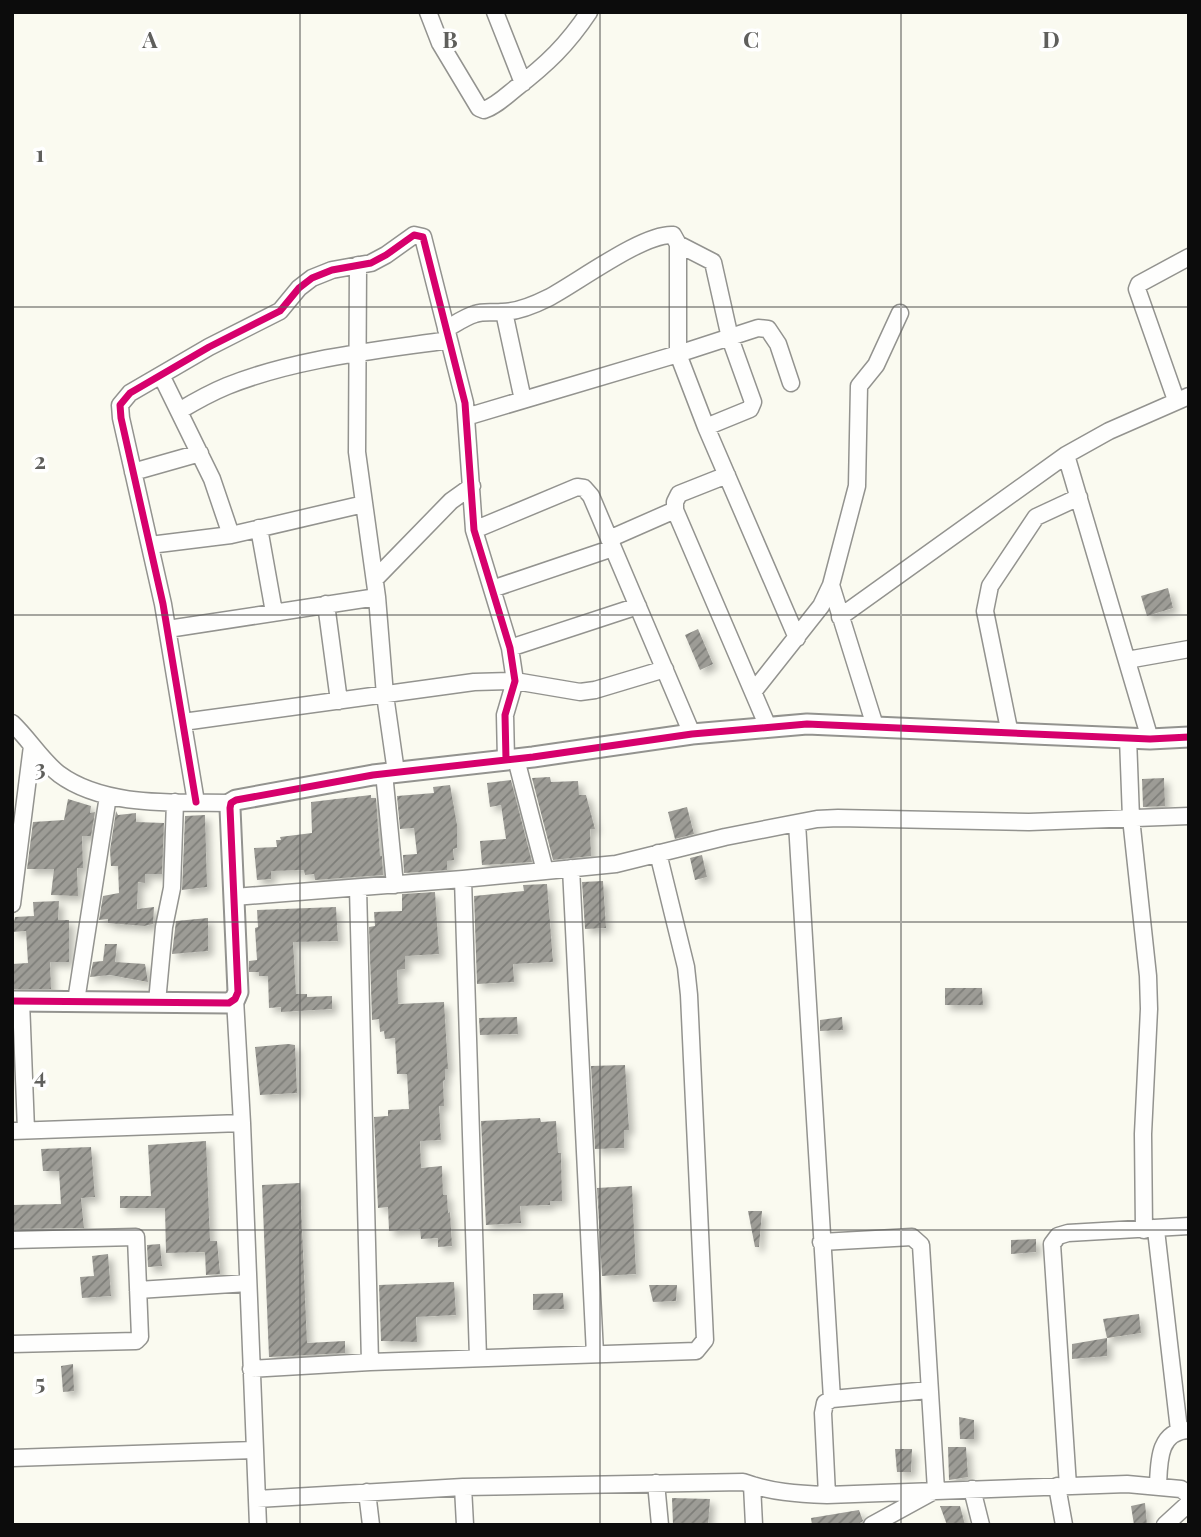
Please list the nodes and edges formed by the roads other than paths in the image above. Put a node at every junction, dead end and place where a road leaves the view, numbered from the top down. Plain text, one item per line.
1 (428, 12) edge
2 (495, 12) edge
3 (589, 12) edge
4 (523, 83) junction
5 (678, 244) junction
6 (1189, 257) edge
7 (358, 265) junction
8 (504, 312) junction
9 (900, 313) dead end
10 (448, 335) junction
11 (730, 338) junction
12 (356, 353) junction
13 (678, 355) junction
14 (161, 375) junction
15 (791, 383) dead end
16 (1182, 398) edge
17 (523, 400) junction
18 (178, 411) junction
19 (466, 417) junction
20 (706, 427) junction
21 (200, 453) junction
22 (1066, 455) junction
23 (133, 472) junction
24 (727, 475) junction
25 (472, 486) junction
26 (1079, 497) junction
27 (364, 504) junction
28 (675, 510) junction
29 (259, 528) junction
30 (474, 530) junction
31 (231, 534) junction
32 (611, 543) junction
33 (150, 545) junction
34 (375, 579) junction
35 (831, 585) junction
36 (492, 589) junction
37 (377, 597) junction
38 (326, 604) junction
39 (638, 606) junction
40 (274, 612) junction
41 (839, 617) junction
42 (167, 629) junction
43 (796, 638) junction
44 (510, 648) junction
45 (1189, 649) edge
46 (1127, 660) junction
47 (665, 669) junction
48 (515, 681) junction
49 (753, 692) junction
50 (384, 695) junction
51 (339, 701) junction
52 (183, 722) junction
53 (12, 723) edge
54 (875, 726) junction
55 (768, 727) junction
56 (692, 734) junction
57 (1010, 734) junction
58 (1189, 737) edge
59 (1128, 738) junction
60 (1150, 739) junction
61 (32, 746) junction
62 (511, 760) junction
63 (390, 773) junction
64 (108, 796) junction
65 (175, 802) junction
66 (196, 802) junction
67 (231, 803) junction
68 (1189, 816) edge
69 (1131, 818) junction
70 (797, 823) junction
71 (658, 853) junction
72 (570, 868) junction
73 (545, 871) junction
74 (463, 880) junction
75 (394, 885) junction
76 (358, 887) junction
77 (234, 897) junction
78 (12, 904) edge
79 (235, 999) junction
80 (16, 1001) edge
81 (76, 1001) junction
82 (157, 1002) junction
83 (242, 1123) junction
84 (19, 1130) edge
85 (1189, 1226) edge
86 (1150, 1230) junction
87 (12, 1240) edge
88 (821, 1242) junction
89 (248, 1283) junction
90 (138, 1290) junction
91 (12, 1344) edge
92 (595, 1354) junction
93 (478, 1357) junction
94 (370, 1362) junction
95 (251, 1369) junction
96 (929, 1390) junction
97 (832, 1399) junction
98 (1184, 1430) edge
99 (254, 1450) junction
100 (12, 1458) edge
101 (656, 1483) junction
102 (752, 1485) junction
103 (1063, 1486) junction
104 (1158, 1486) junction
105 (463, 1487) junction
106 (972, 1489) junction
107 (936, 1490) junction
108 (368, 1492) junction
109 (827, 1495) junction
110 (1189, 1495) edge
111 (257, 1499) junction
112 (1189, 1503) edge
113 (258, 1525) edge
114 (370, 1525) edge
115 (465, 1525) edge
116 (660, 1525) edge
117 (754, 1525) edge
118 (872, 1525) edge
119 (981, 1525) edge
120 (1064, 1525) edge
121 (1165, 1525) edge

1 - 4 street
2 - 4 street
3 - 4 street
5 - 8 street
5 - 11 street
5 - 13 street
6 - 16 street
7 - 10 street
7 - 12 street
7 - 14 street
8 - 10 street
8 - 17 street
9 - 35 street
10 - 12 street
10 - 19 street
11 - 13 street
11 - 15 street
11 - 20 street
12 - 18 street
12 - 27 street
13 - 17 street
13 - 20 street
14 - 18 street
14 - 23 street
16 - 22 street
17 - 19 street
18 - 21 street
19 - 25 street
20 - 24 street
21 - 23 street
21 - 31 street
22 - 26 street
22 - 41 street
23 - 33 street
24 - 28 street
24 - 43 street
25 - 30 street
25 - 34 street
26 - 46 street
26 - 57 street
27 - 29 street
27 - 34 street
28 - 32 street
28 - 49 street
29 - 31 street
29 - 40 street
30 - 32 street
30 - 36 street
31 - 33 street
32 - 36 street
32 - 39 street
33 - 42 street
34 - 37 street
35 - 41 street
35 - 43 street
36 - 44 street
37 - 38 street
37 - 50 street
38 - 40 street
38 - 51 street
39 - 44 street
39 - 47 street
40 - 42 street
41 - 54 street
42 - 52 street
43 - 49 street
44 - 48 street
45 - 46 street
46 - 60 street
47 - 48 street
47 - 56 street
48 - 50 street
48 - 62 street
49 - 55 street
50 - 51 street
50 - 63 street
51 - 52 street
52 - 66 street
53 - 61 street
54 - 55 street
54 - 57 street
55 - 56 street
56 - 62 street
57 - 59 street
58 - 60 street
59 - 60 street
59 - 69 street
61 - 64 street
61 - 78 street
62 - 63 street
62 - 73 street
63 - 67 street
63 - 75 street
64 - 65 street
64 - 81 street
65 - 66 street
65 - 82 street
66 - 67 street
67 - 77 street
68 - 69 street
69 - 70 street
69 - 86 street
70 - 71 street
70 - 88 street
71 - 72 street
71 - 92 street
72 - 73 street
72 - 92 street
73 - 74 street
74 - 75 street
74 - 93 street
75 - 76 street
76 - 77 street
76 - 94 street
77 - 79 street
79 - 82 street
79 - 83 street
80 - 81 street
80 - 84 street
81 - 82 street
83 - 84 street
83 - 89 street
85 - 86 street
86 - 98 street
86 - 103 street
87 - 90 street
88 - 96 street
88 - 97 street
89 - 90 street
89 - 95 street
90 - 91 street
92 - 93 street
93 - 94 street
94 - 95 street
95 - 99 street
96 - 97 street
96 - 107 street
97 - 109 street
98 - 104 street
99 - 100 street
99 - 111 street
101 - 102 street
101 - 105 street
101 - 116 street
102 - 109 street
102 - 117 street
103 - 104 street
103 - 106 street
103 - 120 street
104 - 110 street
105 - 108 street
105 - 115 street
106 - 107 street
106 - 119 street
107 - 109 street
107 - 118 street
108 - 111 street
108 - 114 street
111 - 113 street
112 - 121 street

